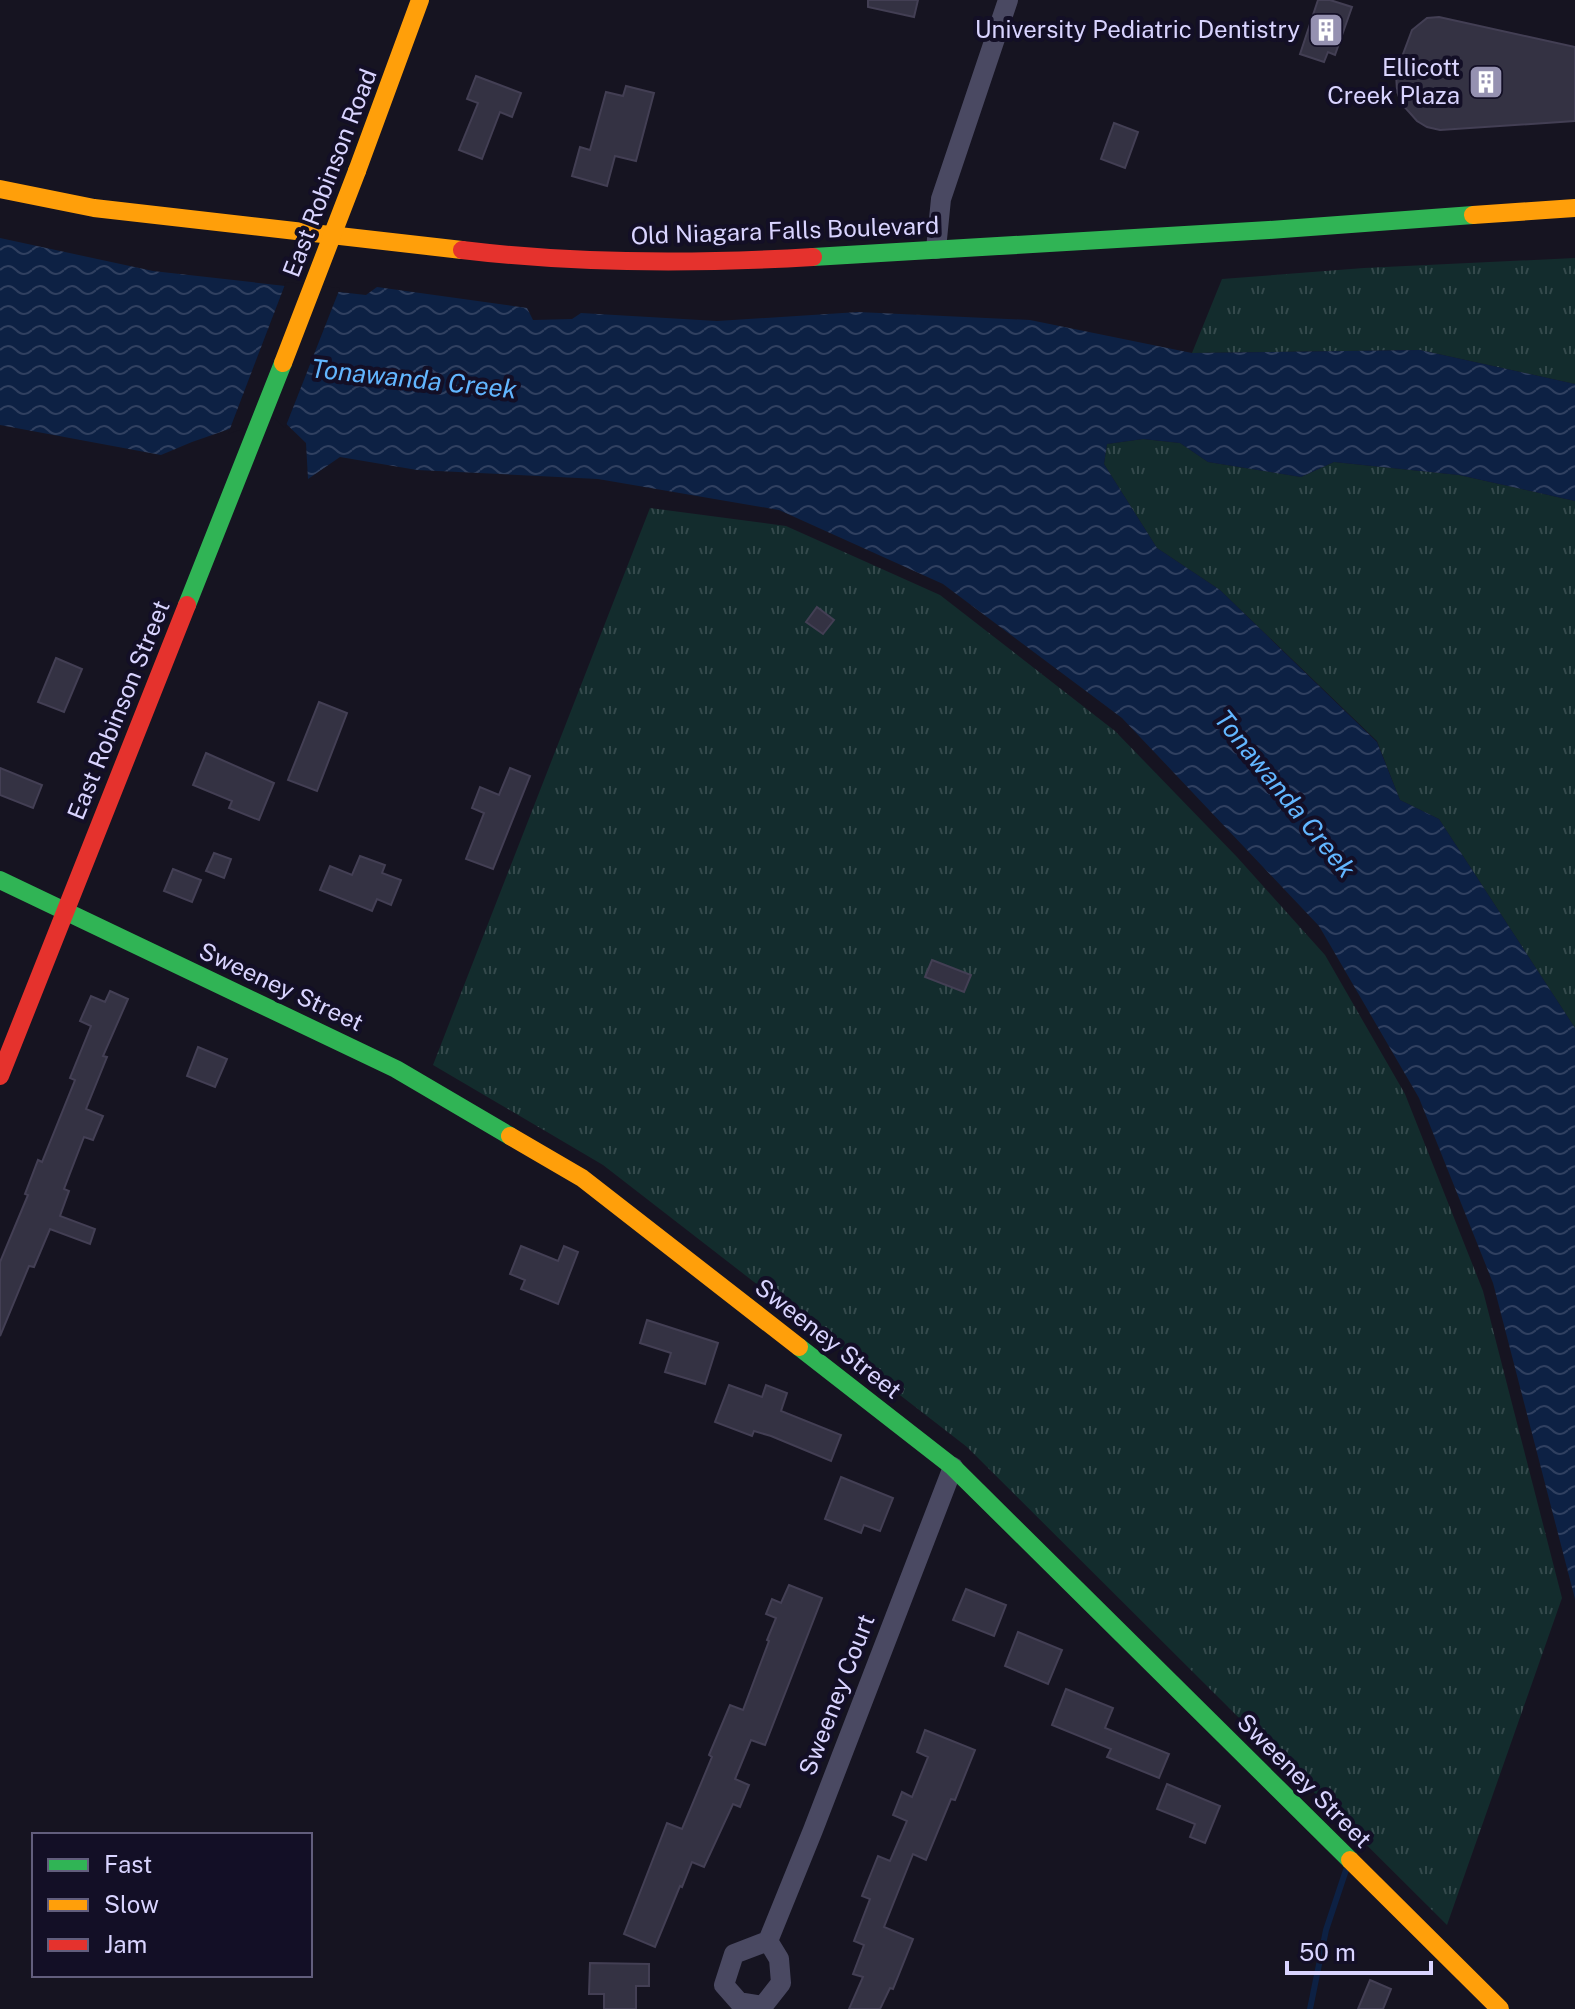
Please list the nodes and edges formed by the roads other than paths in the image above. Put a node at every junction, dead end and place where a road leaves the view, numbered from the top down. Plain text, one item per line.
1 (420, 0) edge
2 (1008, 0) edge
3 (0, 189) edge
4 (1575, 208) edge
5 (936, 249) junction
6 (283, 363) joint
7 (0, 880) edge
8 (63, 911) junction
9 (0, 1076) edge
10 (953, 1467) junction
11 (768, 1941) dead end
12 (1500, 2009) edge

1 - 6 street, East Robinson Road, bridge
2 - 5 street
3 - 5 street, Old Niagara Falls Boulevard
4 - 5 street, Old Niagara Falls Boulevard
6 - 8 street, East Robinson Street
7 - 8 street, Sweeney Street
8 - 9 street, East Robinson Street
8 - 10 street, Sweeney Street
10 - 11 street, Sweeney Court
10 - 12 street, Sweeney Street

